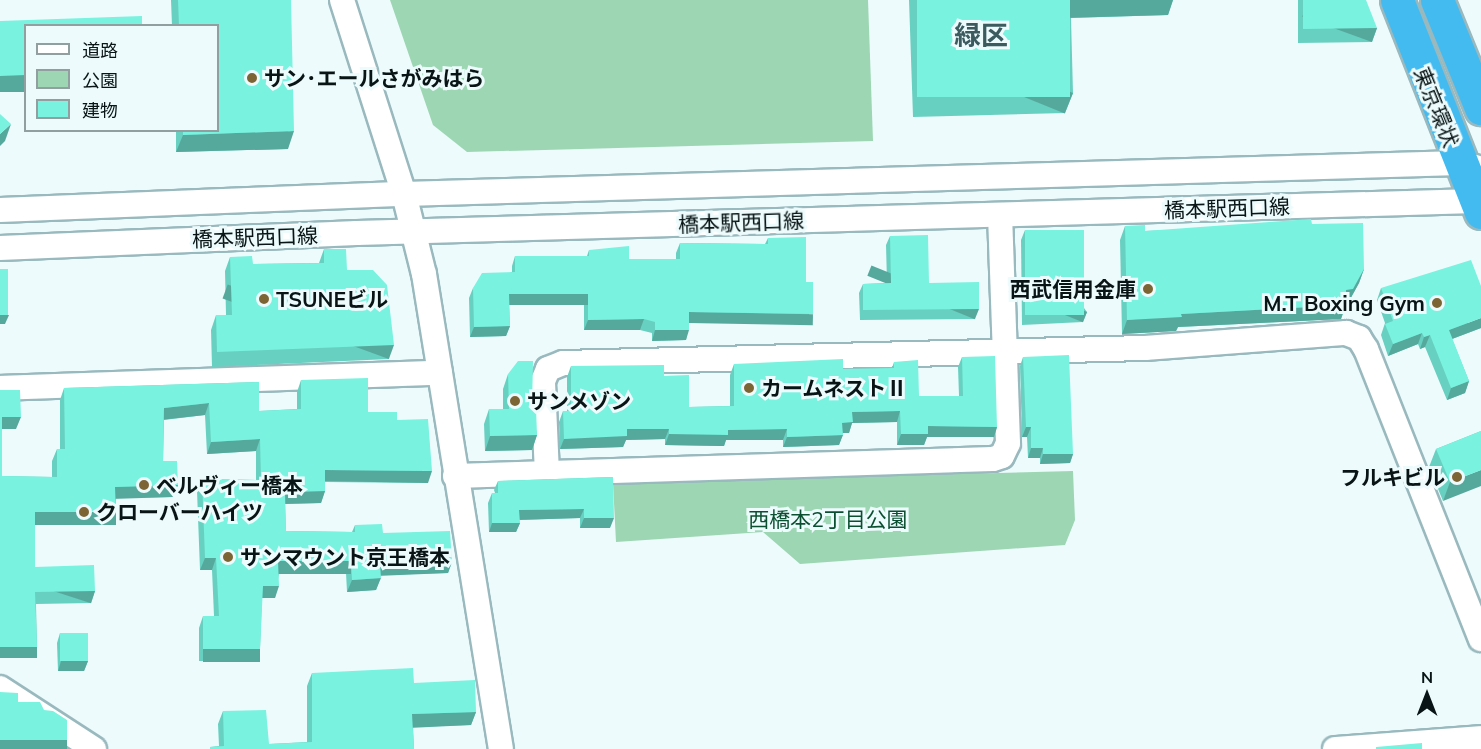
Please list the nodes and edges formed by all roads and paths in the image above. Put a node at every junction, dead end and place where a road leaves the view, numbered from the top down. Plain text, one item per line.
1 (342, 0) edge
2 (1397, 0) edge
3 (1437, 0) edge
4 (1481, 108) edge
5 (1471, 166) edge
6 (404, 194) junction
7 (1479, 204) edge
8 (0, 210) edge
9 (1000, 215) junction
10 (413, 232) junction
11 (0, 248) edge
12 (1005, 350) junction
13 (440, 373) junction
14 (0, 388) edge
15 (547, 474) junction
16 (455, 476) junction
17 (1481, 639) edge
18 (0, 688) edge
19 (1481, 738) edge
20 (94, 749) edge
21 (501, 749) edge
22 (1335, 749) edge

1 - 6 street
2 - 5 highway, 東京環状
3 - 4 highway, 東京環状
5 - 6 street, 橋本駅西口線
5 - 7 highway, 東京環状
6 - 8 street, 橋本駅西口線
6 - 10 street
7 - 9 street, 橋本駅西口線
9 - 10 street, 橋本駅西口線
9 - 12 street
10 - 11 street, 橋本駅西口線
10 - 13 street
12 - 15 street
12 - 15 street
12 - 17 street
13 - 14 street
13 - 16 street
15 - 16 street
16 - 21 street
18 - 20 street
19 - 22 street

